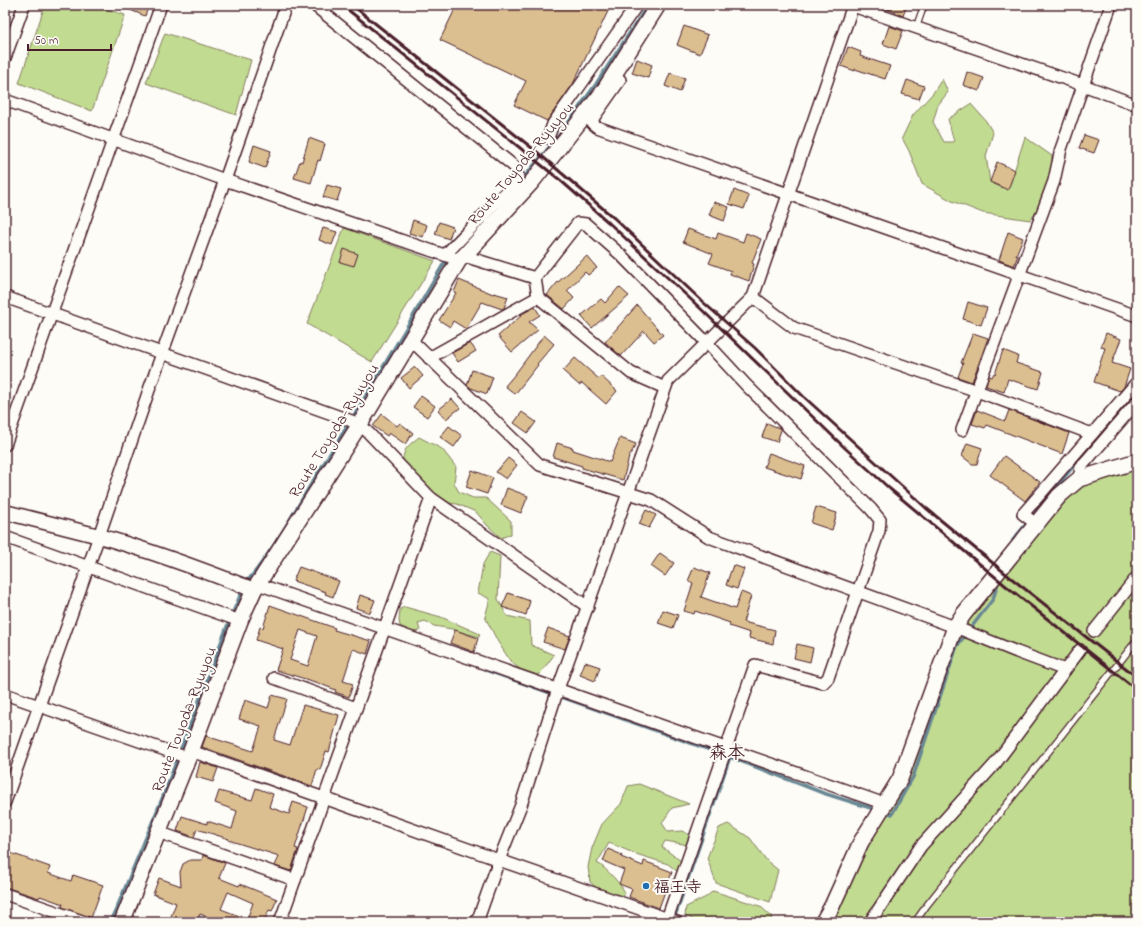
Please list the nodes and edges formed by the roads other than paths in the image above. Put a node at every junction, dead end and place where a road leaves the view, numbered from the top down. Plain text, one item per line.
1 (24, 5) edge
2 (161, 5) edge
3 (286, 5) edge
4 (314, 5) edge
5 (637, 5) edge
6 (658, 5) edge
7 (852, 5) edge
8 (924, 5) edge
9 (1111, 5) edge
10 (916, 28) junction
11 (5, 58) edge
12 (614, 75) junction
13 (1084, 85) junction
14 (5, 100) edge
15 (1137, 105) edge
16 (548, 138) dead end
17 (114, 139) junction
18 (225, 180) junction
19 (789, 194) junction
20 (456, 257) junction
21 (1020, 274) junction
22 (535, 278) junction
23 (5, 297) edge
24 (538, 297) junction
25 (753, 297) junction
26 (51, 313) junction
27 (1137, 316) edge
28 (410, 339) junction
29 (707, 343) junction
30 (163, 353) junction
31 (429, 358) junction
32 (1137, 382) edge
33 (665, 388) junction
34 (977, 391) junction
35 (1137, 402) edge
36 (360, 424) junction
37 (962, 430) dead end
38 (1092, 434) junction
39 (5, 445) edge
40 (1137, 461) edge
41 (1079, 479) junction
42 (628, 494) junction
43 (431, 498) junction
44 (5, 512) edge
45 (1036, 524) junction
46 (99, 536) junction
47 (5, 537) edge
48 (89, 566) junction
49 (1137, 577) edge
50 (256, 587) junction
51 (858, 592) junction
52 (588, 607) junction
53 (240, 620) junction
54 (955, 627) junction
55 (385, 628) junction
56 (1094, 631) dead end
57 (1137, 640) edge
58 (1080, 650) dead end
59 (1065, 670) junction
60 (274, 678) dead end
61 (558, 689) junction
62 (5, 694) edge
63 (39, 706) junction
64 (356, 708) junction
65 (727, 749) junction
66 (190, 755) junction
67 (325, 797) junction
68 (5, 802) edge
69 (885, 804) junction
70 (158, 832) junction
71 (499, 860) junction
72 (295, 880) junction
73 (5, 894) edge
74 (125, 921) edge
75 (670, 921) edge
76 (85, 922) edge
77 (280, 922) edge
78 (477, 922) edge
79 (823, 922) edge
80 (870, 922) edge
81 (915, 922) edge

1 - 11 street
2 - 17 street
3 - 18 street
4 - 20 street
5 - 16 street
6 - 12 main road, Route Toyoda-Ryuyou
7 - 10 street
7 - 19 street
8 - 10 lane
9 - 13 street
10 - 13 street
12 - 19 street
12 - 20 main road, Route Toyoda-Ryuyou
13 - 15 street
13 - 21 street
14 - 17 street
17 - 18 street
17 - 26 street
18 - 20 street
18 - 30 street
19 - 21 street
19 - 25 street
20 - 22 street
20 - 28 main road, Route Toyoda-Ryuyou
21 - 27 street
21 - 34 street
22 - 24 street
22 - 29 street
23 - 26 street
24 - 31 street
24 - 33 street
25 - 29 street
25 - 34 street
26 - 30 street
26 - 39 street
28 - 31 street
28 - 36 main road, Route Toyoda-Ryuyou
29 - 33 street
29 - 51 street
30 - 36 street
30 - 46 street
31 - 42 street
32 - 38 street
33 - 42 street
34 - 37 street
34 - 38 street
35 - 41 street
36 - 43 street
36 - 50 main road, Route Toyoda-Ryuyou
38 - 45 street
40 - 41 main road
41 - 45 main road
42 - 51 street
42 - 52 street
43 - 52 street
43 - 55 street
44 - 46 street
45 - 54 main road
46 - 48 street
46 - 50 street
47 - 48 street
48 - 53 street
48 - 63 street
49 - 56 street
50 - 53 main road, Route Toyoda-Ryuyou
50 - 55 street
51 - 54 street
51 - 65 street
52 - 61 street
53 - 66 main road, Route Toyoda-Ryuyou
54 - 59 street
54 - 69 main road
55 - 61 street
55 - 64 street
57 - 81 lane
58 - 59 street
59 - 80 street
60 - 64 street
61 - 65 street
61 - 71 street
62 - 63 street
63 - 66 street
63 - 68 street
64 - 67 street
65 - 69 street
65 - 75 street
66 - 67 street
66 - 70 main road, Route Toyoda-Ryuyou
67 - 71 street
67 - 72 street
69 - 79 main road
70 - 72 street
70 - 74 main road, Route Toyoda-Ryuyou
71 - 75 street
71 - 78 street
72 - 77 street
73 - 76 street

